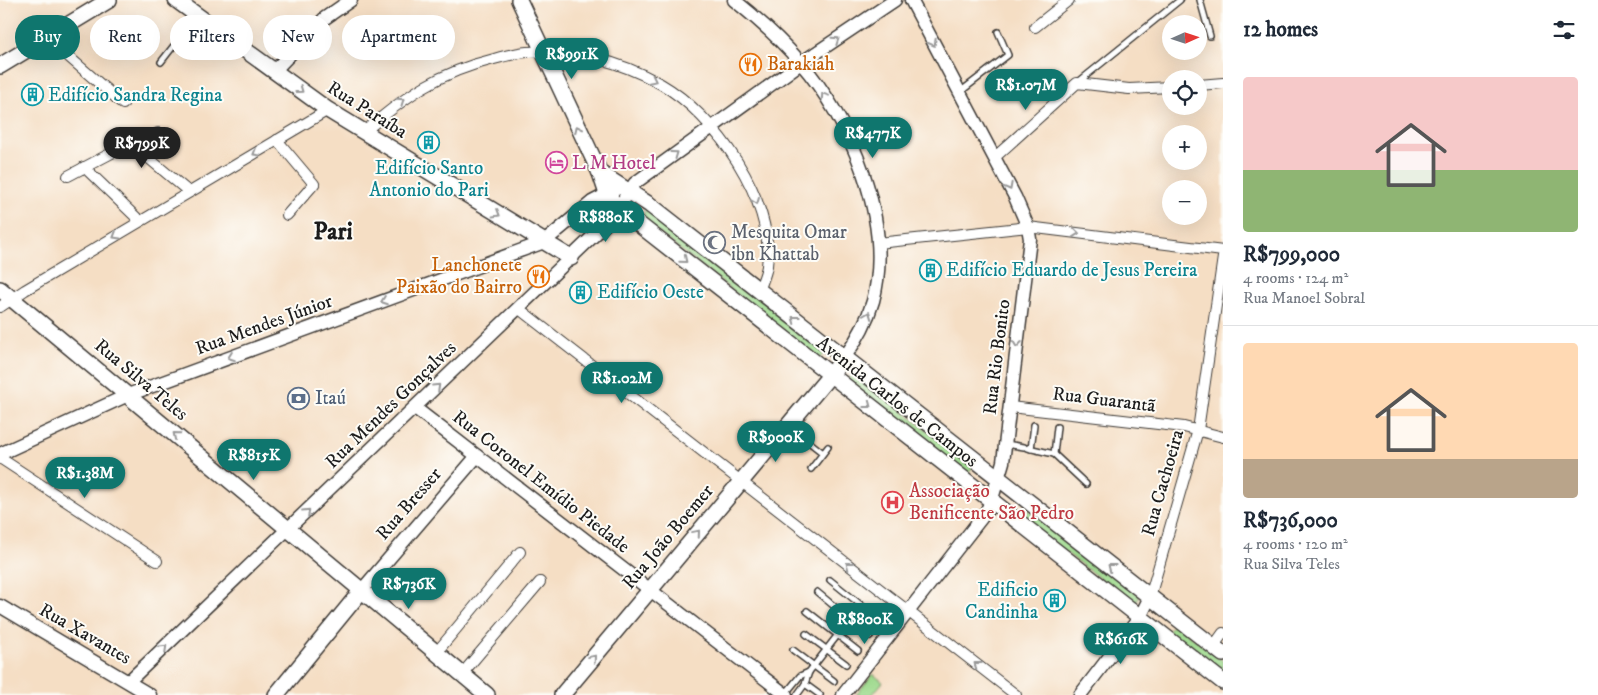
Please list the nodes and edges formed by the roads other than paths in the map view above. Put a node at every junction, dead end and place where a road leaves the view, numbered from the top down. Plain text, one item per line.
1 (109, 0) edge
2 (176, 0) edge
3 (351, 0) edge
4 (519, 0) edge
5 (734, 0) edge
6 (895, 0) edge
7 (910, 0) edge
8 (1069, 0) edge
9 (1180, 0) edge
10 (1200, 0) edge
11 (196, 15) edge
12 (80, 18) edge
13 (1035, 27) dead end
14 (998, 32) dead end
15 (1210, 36) dead end
16 (170, 50) edge
17 (542, 51) junction
18 (253, 56) edge
19 (15, 57) edge
20 (72, 60) edge
21 (161, 62) dead end
22 (801, 63) junction
23 (0, 66) edge
24 (274, 71) junction
25 (1077, 83) junction
26 (1223, 83) edge
27 (1207, 84) edge
28 (1162, 87) edge
29 (960, 93) junction
30 (122, 104) dead end
31 (328, 110) junction
32 (711, 128) junction
33 (364, 132) junction
34 (158, 133) dead end
35 (277, 140) junction
36 (125, 146) dead end
37 (994, 158) junction
38 (84, 167) junction
39 (68, 176) dead end
40 (623, 189) junction
41 (189, 192) junction
42 (618, 208) junction
43 (287, 215) dead end
44 (140, 221) junction
45 (1028, 227) junction
46 (544, 242) junction
47 (878, 243) junction
48 (1223, 250) edge
49 (1223, 257) edge
50 (571, 258) junction
51 (0, 289) edge
52 (759, 291) junction
53 (6, 303) edge
54 (518, 308) junction
55 (844, 358) junction
56 (830, 375) junction
57 (128, 394) junction
58 (1010, 407) junction
59 (415, 408) junction
60 (788, 425) junction
61 (1034, 425) dead end
62 (1057, 427) dead end
63 (1198, 430) junction
64 (1223, 437) edge
65 (1005, 444) junction
66 (828, 447) dead end
67 (1028, 448) junction
68 (824, 453) junction
69 (0, 454) edge
70 (1054, 454) junction
71 (477, 456) junction
72 (0, 458) edge
73 (811, 469) dead end
74 (998, 479) junction
75 (741, 481) junction
76 (1086, 484) dead end
77 (991, 502) junction
78 (288, 529) junction
79 (520, 552) dead end
80 (157, 561) dead end
81 (830, 580) dead end
82 (540, 582) dead end
83 (362, 590) junction
84 (650, 590) junction
85 (816, 592) dead end
86 (1150, 597) junction
87 (861, 605) junction
88 (0, 606) edge
89 (806, 611) dead end
90 (908, 612) junction
91 (1140, 618) junction
92 (850, 619) junction
93 (880, 623) dead end
94 (806, 634) dead end
95 (838, 634) junction
96 (1223, 634) edge
97 (870, 636) dead end
98 (793, 650) dead end
99 (826, 650) junction
100 (1218, 650) edge
101 (858, 651) dead end
102 (436, 653) junction
103 (846, 664) dead end
104 (813, 666) junction
105 (809, 672) junction
106 (462, 674) junction
107 (128, 681) junction
108 (834, 681) dead end
109 (1223, 682) edge
110 (805, 684) junction
111 (150, 695) edge
112 (276, 695) edge
113 (487, 695) edge
114 (562, 695) edge
115 (790, 695) edge
116 (820, 695) edge
117 (843, 695) edge
118 (1016, 695) edge
119 (1080, 695) edge

1 - 12 main road
2 - 11 main road, Rua Paraíba
3 - 24 street
4 - 17 main road
5 - 22 street
22 -> 6 street, Rua Mendes Júnior
7 -> 29 street, Rua Rio Bonito
8 - 13 street
9 - 25 lane
10 - 15 lane
14 - 29 lane
16 - 21 lane
17 -> 32 street
33 -> 17 street
40 -> 17 main road
18 - 24 main road, Rua Paraíba
19 - 23 main road
20 - 30 street
22 - 32 street, Rua Mendes Júnior
47 -> 22 street
24 -> 31 main road, Rua Paraíba
25 - 28 street
25 - 37 street
26 - 27 street
29 - 37 street, Rua Rio Bonito
31 - 33 main road, Rua Paraíba
31 - 35 street
40 -> 32 street, Rua Mendes Júnior
32 -> 52 street
33 -> 46 main road, Rua Paraíba
34 - 41 street
35 -> 41 street
35 - 43 street
36 - 38 street
37 -> 45 street, Rua Rio Bonito
38 - 39 street
38 - 44 street
40 - 42 main road, Avenida Carlos de Campos
40 - 46 street, Rua Mendes Júnior
40 - 52 main road, Avenida Carlos de Campos
41 - 44 street
42 - 50 street, Rua Mendes Gonçalves
42 -> 56 main road, Avenida Carlos de Campos
44 -> 53 street
45 - 47 street
45 -> 48 street
45 -> 58 street, Rua Rio Bonito
46 - 50 main road, Rua Paraíba
46 -> 57 street, Rua Mendes Júnior
55 -> 47 street
49 - 63 street, Rua Cachoeira
50 - 54 street, Rua Mendes Gonçalves
51 - 53 main road, Rua Silva Teles
55 -> 52 main road, Avenida Carlos de Campos
53 - 57 main road, Rua Silva Teles
59 -> 54 street, Rua Mendes Gonçalves
54 - 75 street
55 - 56 main road, Rua João Boemer
55 - 74 main road, Avenida Carlos de Campos
56 - 60 main road, Rua João Boemer
56 -> 77 main road, Avenida Carlos de Campos
57 - 69 street, Rua Mendes Júnior
78 -> 57 main road, Rua Silva Teles
58 - 63 street, Rua Guarantã
58 - 65 street, Rua Rio Bonito
59 - 71 street, Rua Coronel Emídio Piedade
78 -> 59 street, Rua Mendes Gonçalves
60 - 68 lane
60 - 75 main road, Rua João Boemer
61 - 67 lane
62 - 70 lane
63 - 64 street, Rua Guarantã
63 - 86 street, Rua Cachoeira
65 - 67 lane
65 - 74 street, Rua Rio Bonito
66 - 68 lane
67 - 70 lane
68 - 73 lane
70 - 76 lane
71 - 83 street, Rua Bresser
71 - 84 street, Rua Coronel Emídio Piedade
72 - 80 street
74 - 77 street, Rua Rio Bonito
86 -> 74 main road, Avenida Carlos de Campos
84 -> 75 main road, Rua João Boemer
90 -> 75 street
77 - 90 street, Rua Rio Bonito
77 - 91 main road, Avenida Carlos de Campos
78 - 83 main road, Rua Silva Teles
107 -> 78 street, Rua Mendes Gonçalves
79 - 102 street
81 - 87 lane
82 - 106 street
83 - 102 main road, Rua Silva Teles
83 - 112 main road, Rua Bresser
114 -> 84 main road, Rua João Boemer
84 - 115 street, Rua Coronel Emídio Piedade
85 - 92 lane
86 - 91 street, Rua Cachoeira
86 - 100 main road, Avenida Carlos de Campos
87 - 92 lane
87 - 93 lane
88 - 107 street, Rua Xavantes
89 - 95 lane
90 - 117 street, Rua Rio Bonito
118 -> 90 street
91 - 109 main road, Avenida Carlos de Campos
91 - 119 street, Rua Cachoeira
92 - 95 lane
92 - 97 lane
94 - 99 lane
95 - 99 lane
95 - 101 lane
96 - 100 street
98 - 104 lane
99 - 103 lane
99 - 104 lane
102 - 106 main road, Rua Silva Teles
104 - 105 lane
104 - 108 lane
105 - 110 lane
105 - 115 lane
106 - 113 main road, Rua Silva Teles
107 - 111 street, Rua Xavantes
110 - 115 lane
110 - 116 lane

